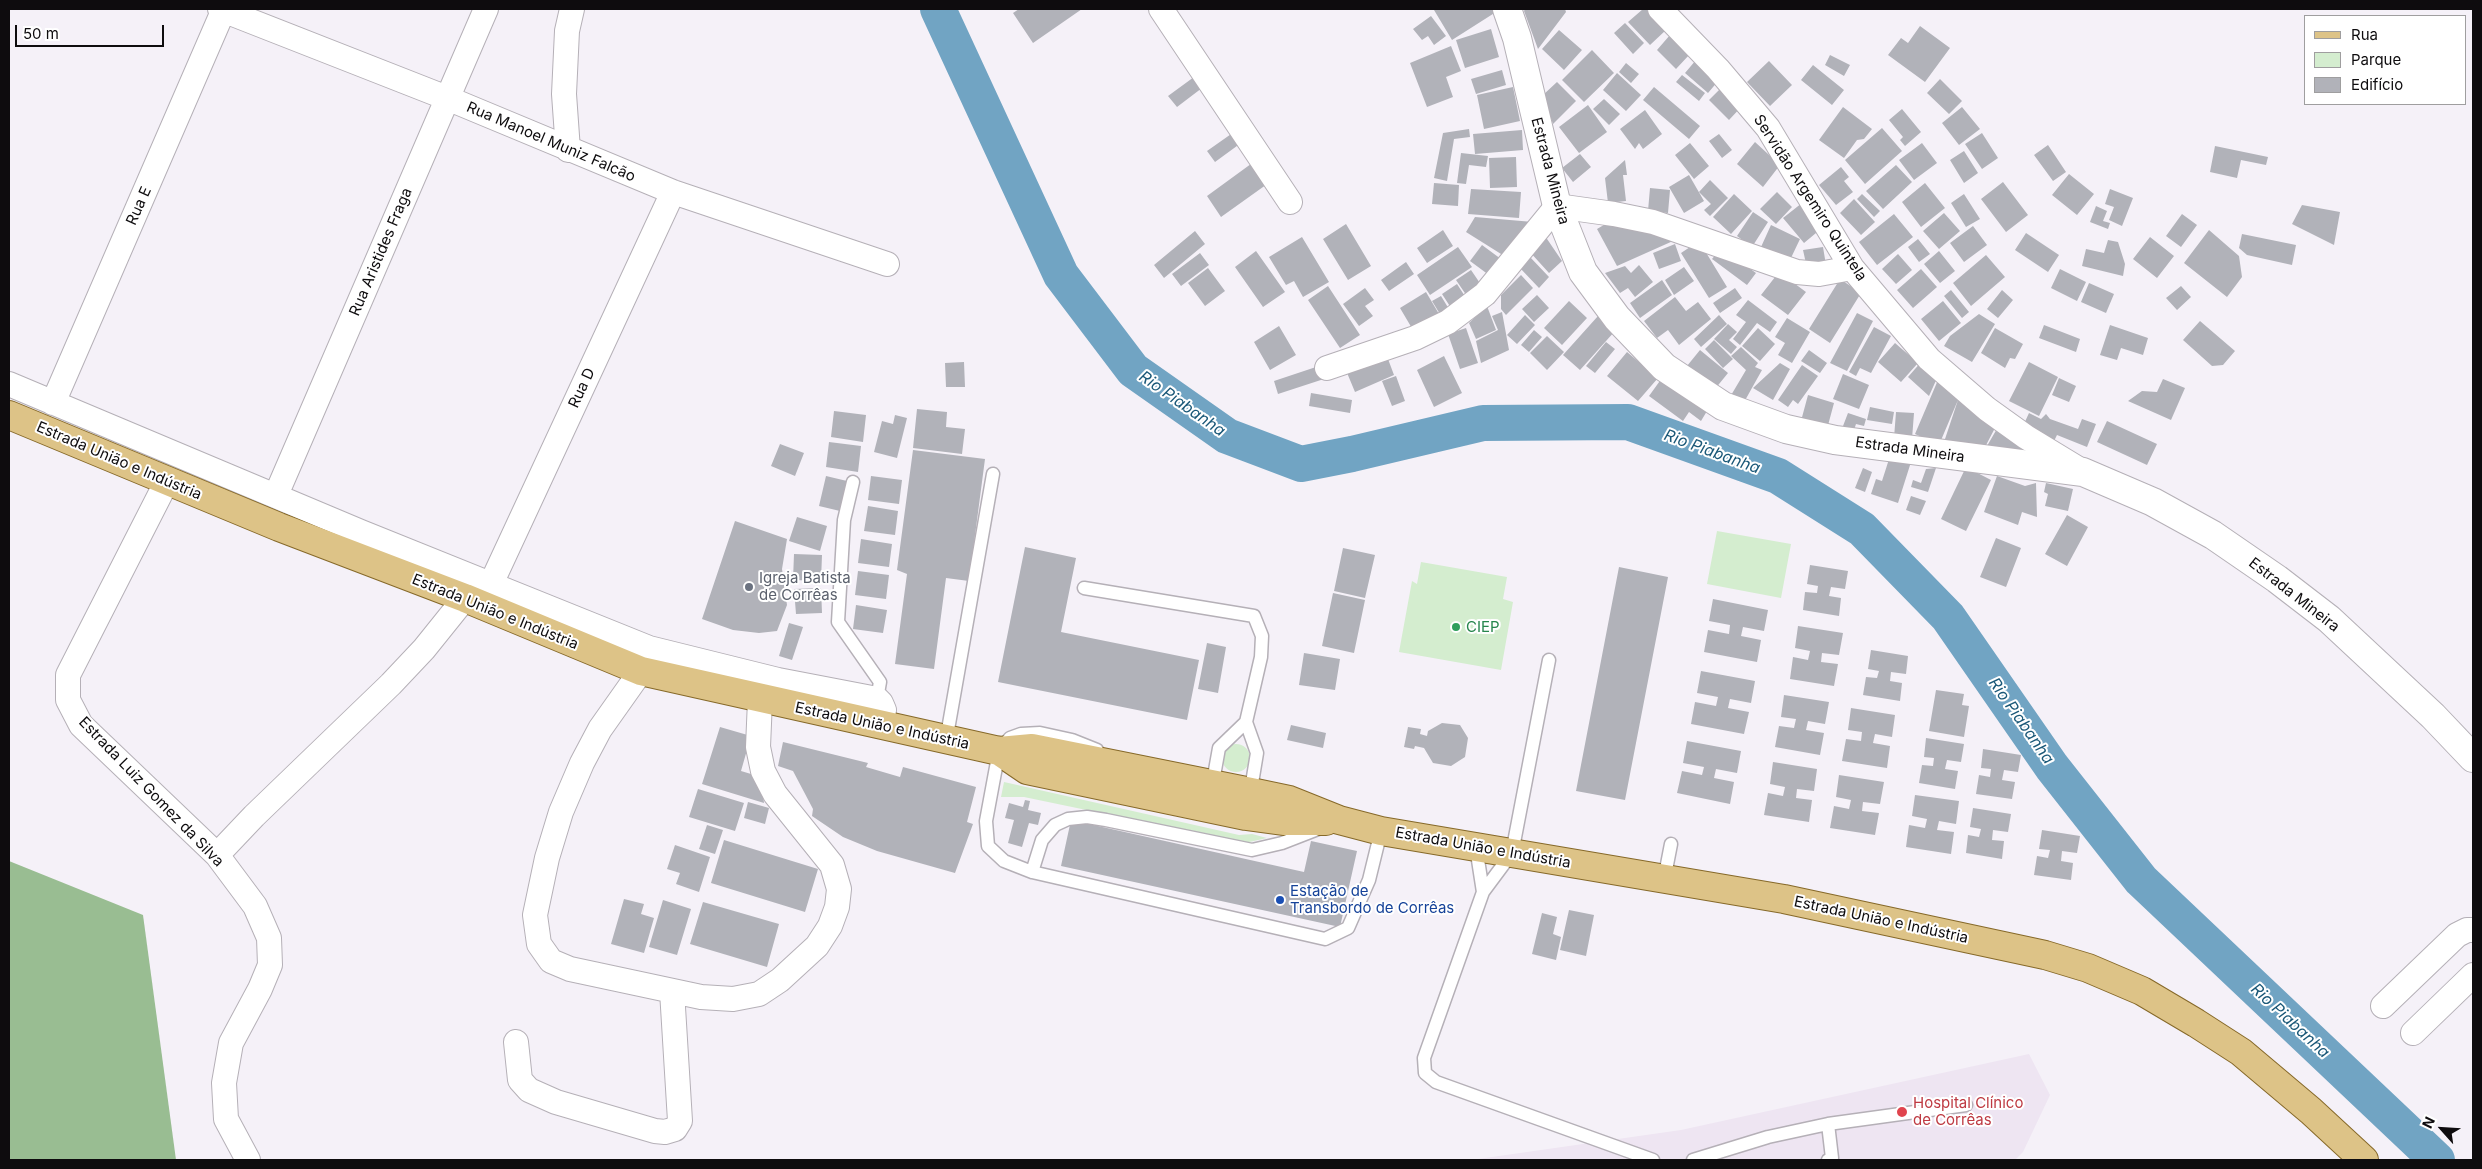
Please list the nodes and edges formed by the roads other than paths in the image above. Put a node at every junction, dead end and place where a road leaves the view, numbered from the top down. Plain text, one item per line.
1 (222, 9) edge
2 (486, 9) edge
3 (572, 9) edge
4 (1162, 9) edge
5 (1507, 9) edge
6 (1660, 9) edge
7 (447, 98) junction
8 (568, 150) junction
9 (673, 192) junction
10 (1290, 202) dead end
11 (1556, 206) junction
12 (887, 264) dead end
13 (1852, 268) junction
14 (1327, 368) dead end
15 (9, 384) edge
16 (53, 403) junction
17 (9, 415) edge
18 (2083, 472) junction
19 (992, 474) dead end
20 (235, 478) junction
21 (167, 481) junction
22 (853, 482) dead end
23 (283, 498) junction
24 (224, 505) junction
25 (279, 527) junction
26 (492, 584) junction
27 (1084, 588) dead end
28 (465, 598) junction
29 (1549, 660) dead end
30 (641, 671) junction
31 (877, 699) junction
32 (760, 700) junction
33 (1246, 722) junction
34 (881, 726) junction
35 (946, 740) junction
36 (999, 751) junction
37 (2473, 758) edge
38 (1210, 796) junction
39 (1248, 804) junction
40 (1339, 820) junction
41 (1380, 831) junction
42 (1671, 844) dead end
43 (1476, 848) junction
44 (1512, 853) junction
45 (217, 855) junction
46 (1032, 872) junction
47 (1664, 880) junction
48 (1483, 892) junction
49 (2473, 930) edge
50 (2473, 975) edge
51 (672, 991) junction
52 (2383, 1006) dead end
53 (2413, 1033) dead end
54 (516, 1042) dead end
55 (1966, 1105) dead end
56 (1828, 1124) junction
57 (248, 1160) edge
58 (1653, 1160) edge
59 (1693, 1160) edge
60 (1828, 1160) edge
61 (2364, 1160) edge

1 - 7 street, Rua Manoel Muniz Falcão
1 - 16 street, Rua E
2 - 7 street, Rua Aristides Fraga
3 - 8 street
4 - 10 street
5 - 11 street, Estrada Mineira
6 - 13 street, Servidão Argemiro Quintela
7 - 8 street, Rua Manoel Muniz Falcão
7 - 23 street, Rua Aristides Fraga
8 - 9 street, Rua Manoel Muniz Falcão
9 - 12 street, Rua Manoel Muniz Falcão
9 - 26 street, Rua D
11 - 13 street
11 - 14 street
11 - 18 street, Estrada Mineira
13 - 18 street, Servidão Argemiro Quintela
15 - 16 street
16 - 20 street
17 - 21 main road, Estrada União e Indústria
18 - 37 street, Estrada Mineira
19 - 35 lane
20 - 23 street
20 - 24 street
21 - 24 main road, Estrada União e Indústria
21 - 45 street, Estrada Luiz Gomez da Silva
22 - 31 lane
23 - 25 street, Rua Aristides Fraga
23 - 26 street
24 - 25 main road, Estrada União e Indústria
25 - 28 main road, Estrada União e Indústria
26 - 31 street
27 - 33 lane
28 - 30 main road, Estrada União e Indústria
28 - 45 street
29 - 44 lane
30 - 32 main road, Estrada União e Indústria
30 - 51 street
31 - 34 street
32 - 34 main road, Estrada União e Indústria
32 - 51 street
33 - 38 lane
33 - 39 lane
34 - 35 main road, Estrada União e Indústria
35 - 36 main road, Estrada União e Indústria
36 - 38 main road, Estrada União e Indústria
36 - 38 main road, Estrada União e Indústria
36 - 46 lane
38 - 39 main road, Estrada União e Indústria
39 - 40 main road, Estrada União e Indústria
40 - 41 main road, Estrada União e Indústria
40 - 46 lane
41 - 43 main road, Estrada União e Indústria
41 - 46 lane
42 - 47 lane
43 - 44 main road, Estrada União e Indústria
43 - 48 lane
44 - 47 main road, Estrada União e Indústria
44 - 48 lane
45 - 57 street, Estrada Luiz Gomez da Silva
47 - 61 main road, Estrada União e Indústria
48 - 58 lane
49 - 52 street
50 - 53 street
51 - 54 street
55 - 56 lane
56 - 59 lane
56 - 60 lane

